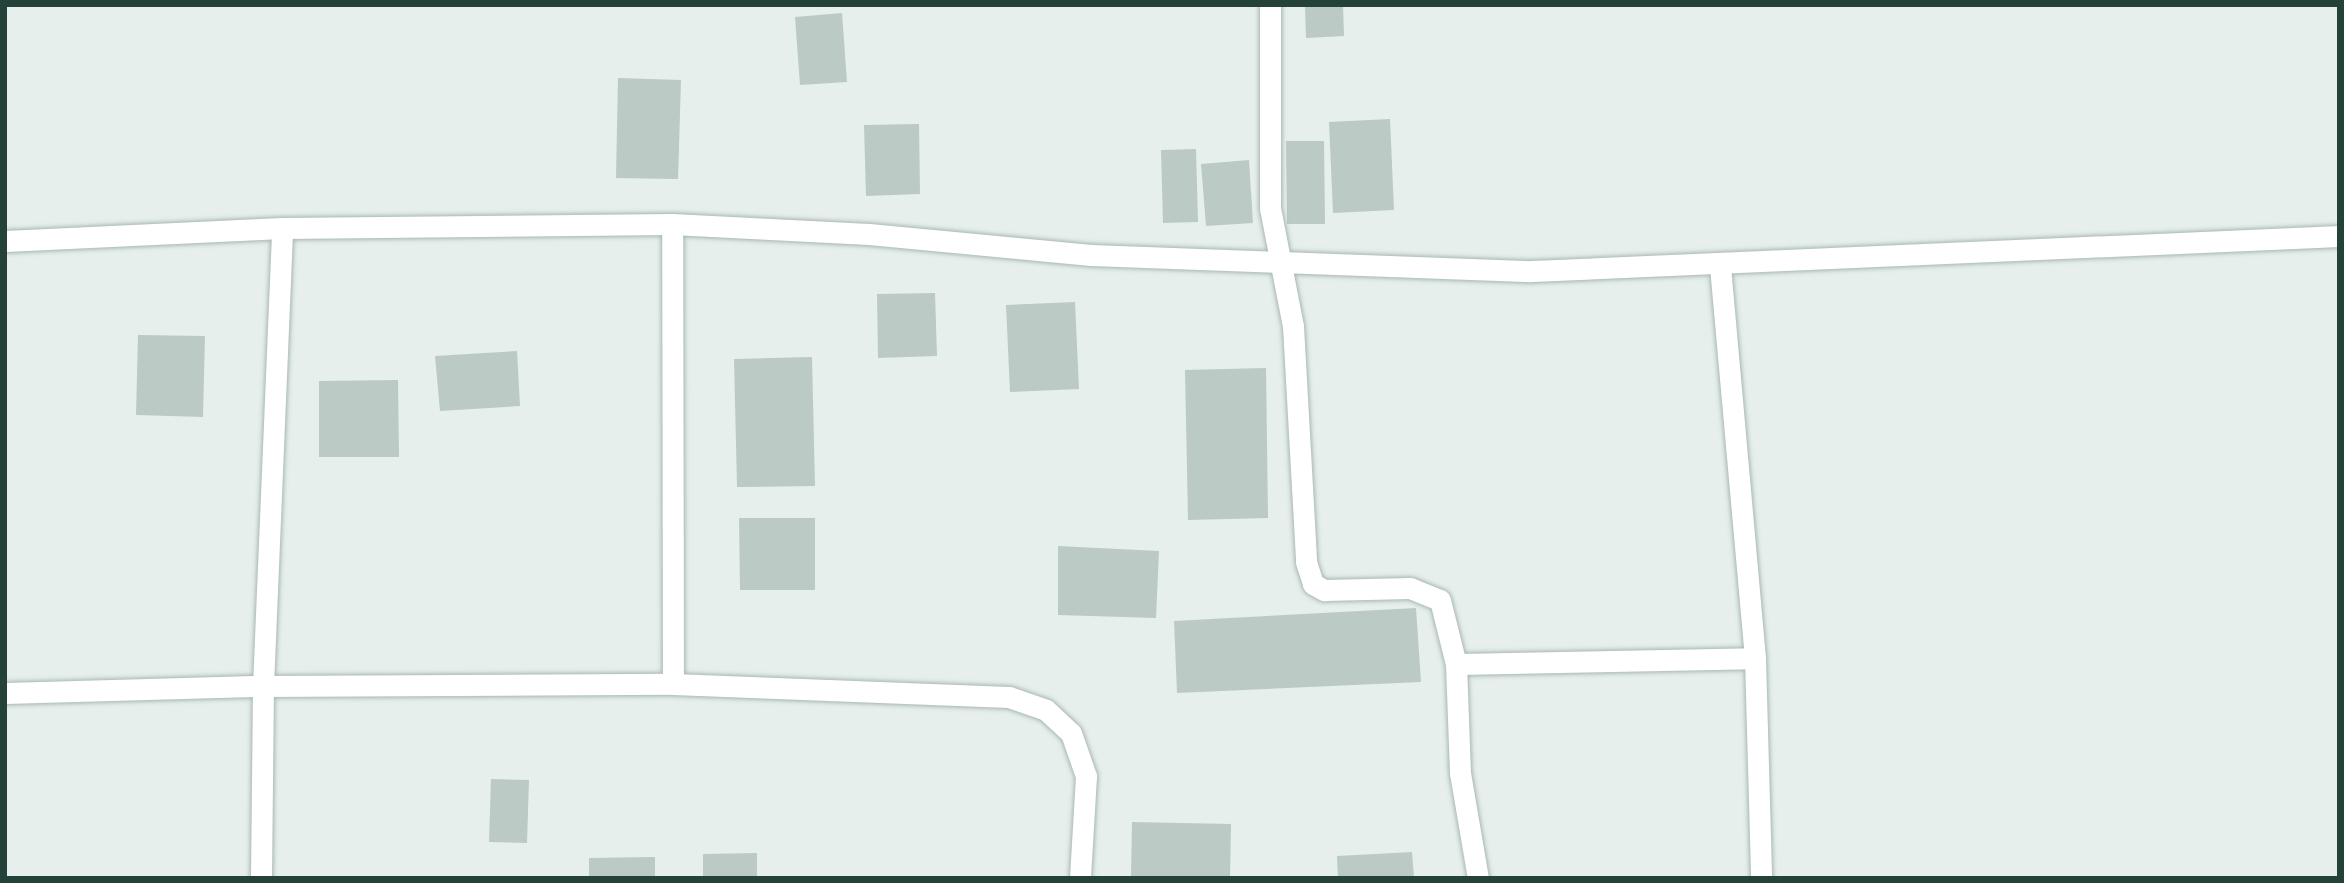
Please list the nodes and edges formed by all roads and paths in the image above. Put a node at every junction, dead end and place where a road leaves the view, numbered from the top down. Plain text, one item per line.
1 (1270, 5) edge
2 (672, 224) junction
3 (282, 228) junction
4 (2339, 236) edge
5 (5, 241) edge
6 (1279, 264) junction
7 (1720, 266) junction
8 (1755, 658) junction
9 (1455, 664) junction
10 (673, 684) junction
11 (263, 686) junction
12 (5, 693) edge
13 (261, 878) edge
14 (1080, 878) edge
15 (1478, 878) edge
16 (1761, 878) edge

1 - 6 street
2 - 3 street
2 - 6 street
2 - 10 street
3 - 5 street
3 - 11 street
4 - 7 street
6 - 7 street
6 - 9 street
7 - 8 street
8 - 9 street
8 - 16 street
9 - 15 street
10 - 11 street
10 - 14 street
11 - 12 street
11 - 13 street

